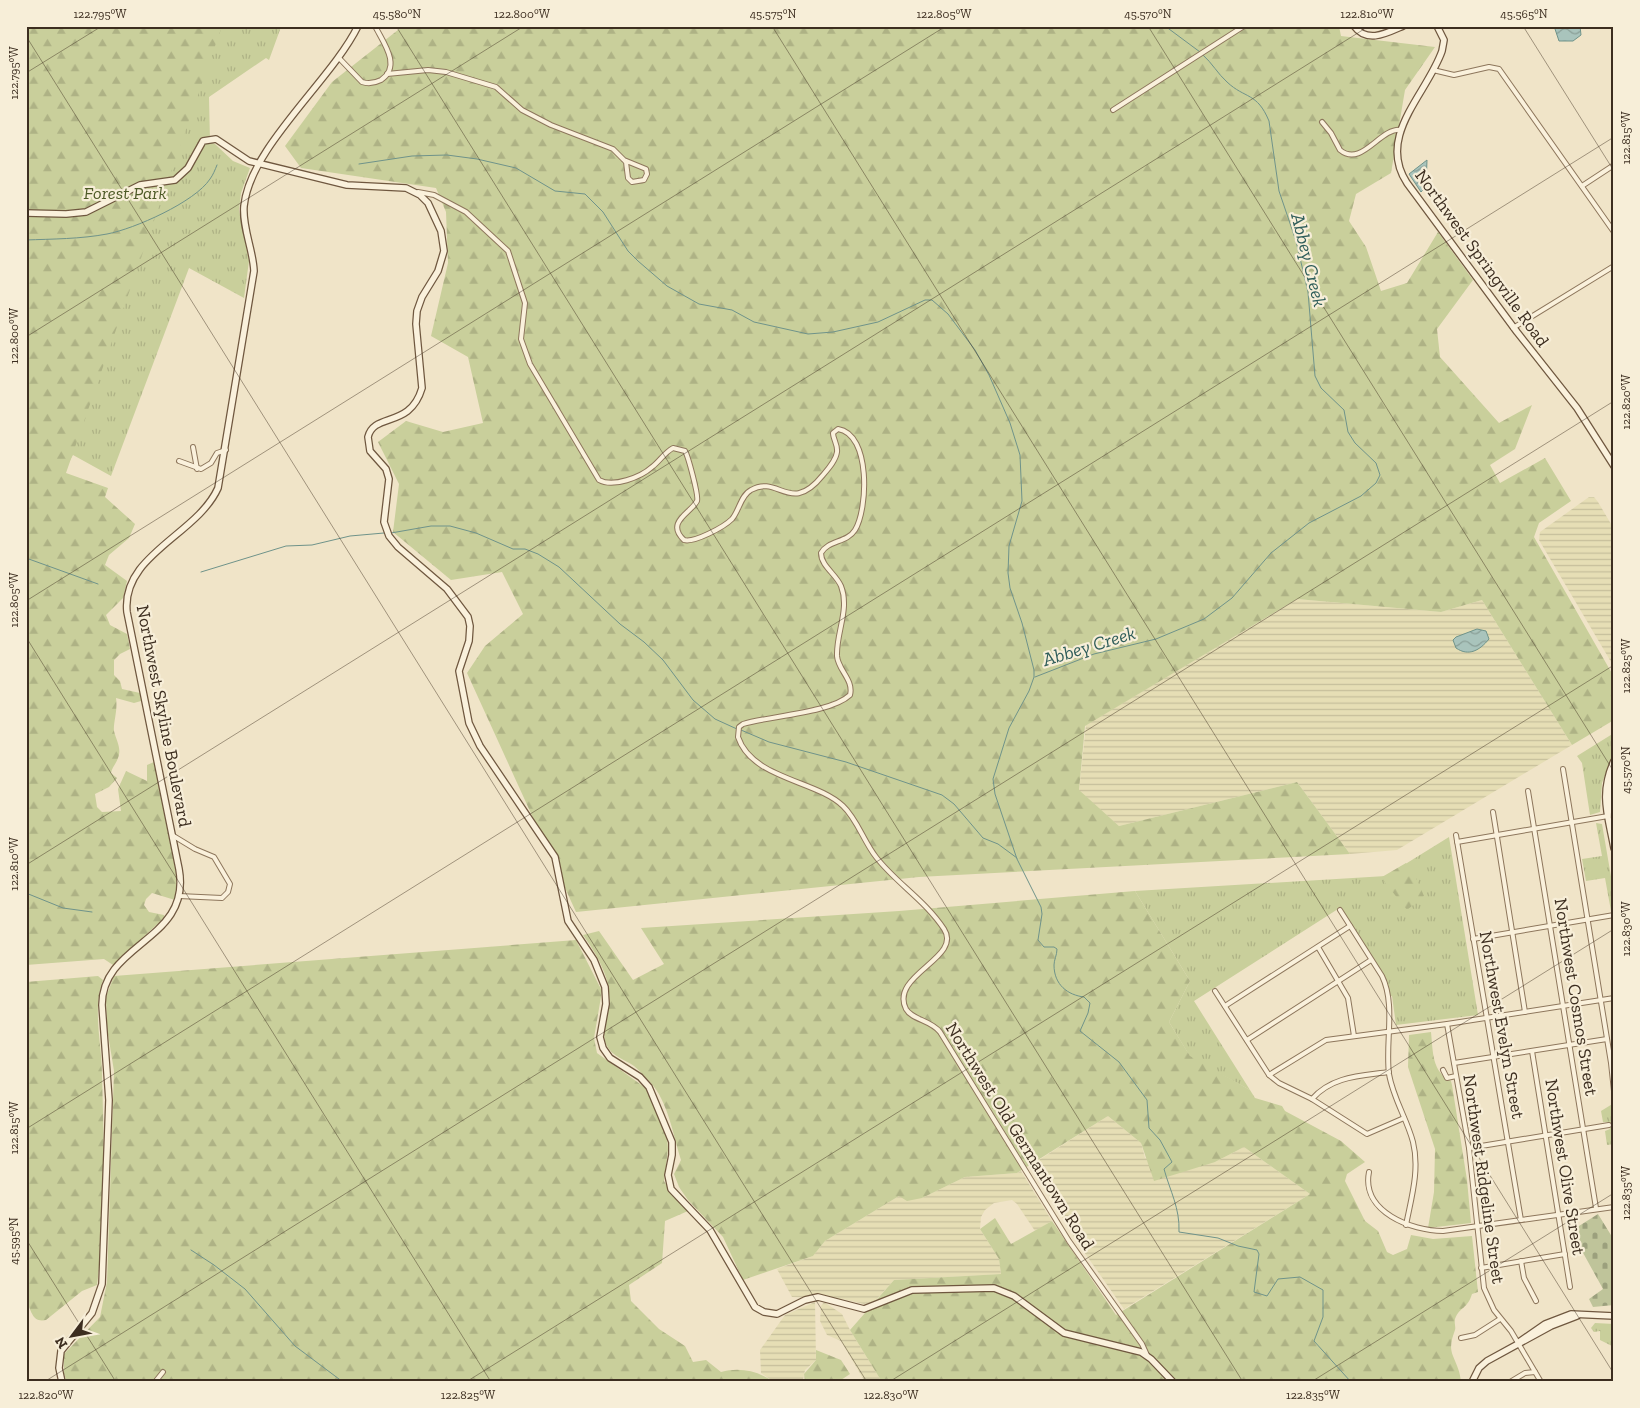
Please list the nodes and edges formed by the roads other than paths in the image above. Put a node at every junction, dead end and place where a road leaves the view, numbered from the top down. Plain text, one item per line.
1 (358, 26) edge
2 (375, 26) edge
3 (1244, 26) edge
4 (1354, 26) edge
5 (1402, 26) edge
6 (1437, 26) edge
7 (339, 58) junction
8 (1433, 70) junction
9 (387, 74) junction
10 (1113, 110) dead end
11 (1322, 122) dead end
12 (1401, 130) junction
13 (624, 160) junction
14 (259, 164) junction
15 (1614, 165) edge
16 (1582, 186) junction
17 (416, 192) junction
18 (26, 213) edge
19 (1614, 232) edge
20 (1614, 266) edge
21 (1513, 328) junction
22 (193, 447) dead end
23 (226, 450) junction
24 (180, 461) dead end
25 (1614, 466) edge
26 (197, 469) junction
27 (1614, 761) edge
28 (1563, 769) dead end
29 (1614, 773) edge
30 (1528, 791) dead end
31 (1493, 812) dead end
32 (1608, 816) junction
33 (1572, 822) junction
34 (1534, 828) junction
35 (172, 834) junction
36 (1496, 834) junction
37 (1456, 835) dead end
38 (1457, 842) junction
39 (1614, 848) edge
40 (179, 896) junction
41 (1340, 910) dead end
42 (1614, 915) edge
43 (1588, 919) junction
44 (1350, 926) junction
45 (1550, 926) junction
46 (1512, 932) junction
47 (1473, 939) junction
48 (1318, 947) junction
49 (1371, 960) junction
50 (1339, 981) junction
51 (1215, 991) dead end
52 (1614, 998) edge
53 (1601, 1000) junction
54 (1225, 1006) junction
55 (1564, 1006) junction
56 (1525, 1012) junction
57 (1486, 1018) junction
58 (1447, 1024) junction
59 (1389, 1032) junction
60 (1354, 1036) junction
61 (1607, 1038) junction
62 (1247, 1040) junction
63 (1570, 1044) junction
64 (1532, 1051) junction
65 (1492, 1057) junction
66 (1454, 1063) junction
67 (1443, 1070) dead end
68 (1389, 1072) junction
69 (1269, 1074) junction
70 (1456, 1076) junction
71 (1614, 1091) edge
72 (1312, 1100) junction
73 (1404, 1118) junction
74 (1609, 1125) dead end
75 (1583, 1129) junction
76 (1546, 1135) junction
77 (1508, 1141) junction
78 (1469, 1148) junction
79 (1369, 1172) dead end
80 (1614, 1207) edge
81 (1596, 1208) junction
82 (1558, 1214) junction
83 (1521, 1220) junction
84 (1406, 1225) junction
85 (1477, 1226) junction
86 (1565, 1254) junction
87 (1521, 1261) junction
88 (1481, 1268) junction
89 (1570, 1287) dead end
90 (1536, 1300) dead end
91 (1614, 1316) edge
92 (1500, 1319) junction
93 (1461, 1338) dead end
94 (1518, 1343) junction
95 (1147, 1356) junction
96 (1530, 1364) junction
97 (164, 1372) dead end
98 (1536, 1372) junction
99 (1525, 1373) junction
100 (62, 1382) edge
101 (155, 1382) edge
102 (1173, 1382) edge
103 (1472, 1382) edge
104 (1510, 1382) edge
105 (1541, 1382) edge

1 - 7 main road, Northwest Skyline Boulevard
2 - 9 street
3 - 10 street
4 - 5 main road
6 - 8 main road, Northwest Springville Road
7 - 9 street
7 - 14 main road, Northwest Skyline Boulevard
8 - 12 main road, Northwest Springville Road
8 - 16 street
9 - 13 street
11 - 12 street
12 - 21 main road, Northwest Springville Road
13 - 13 street
14 - 17 main road
14 - 18 main road
14 - 23 main road, Northwest Skyline Boulevard
15 - 16 street
16 - 19 street
17 - 95 main road
17 - 95 street, Northwest Old Germantown Road
20 - 21 street
21 - 25 main road, Northwest Springville Road
22 - 26 street
23 - 26 street
23 - 35 main road, Northwest Skyline Boulevard
24 - 26 street
27 - 32 main road
28 - 33 street
29 - 32 main road
30 - 34 street, Northwest Cosmos Street
31 - 36 street
32 - 33 street
32 - 39 main road
33 - 34 street
33 - 43 street
34 - 36 street
34 - 45 street, Northwest Cosmos Street
35 - 40 main road, Northwest Skyline Boulevard
35 - 40 street
36 - 38 street
36 - 46 street
37 - 38 street, Northwest Evelyn Street
38 - 47 street, Northwest Evelyn Street
40 - 100 main road, Northwest Skyline Boulevard
41 - 44 street
42 - 43 street
43 - 45 street
43 - 53 street
44 - 48 street
44 - 49 street
45 - 46 street
45 - 55 street, Northwest Cosmos Street
46 - 47 street
46 - 56 street
47 - 57 street, Northwest Evelyn Street
48 - 50 street
48 - 54 street
49 - 50 street
49 - 59 street
50 - 60 street
50 - 62 street
51 - 54 street
52 - 53 street
53 - 55 street
53 - 61 street
54 - 62 street
55 - 56 street
55 - 63 street, Northwest Cosmos Street
56 - 57 street
57 - 58 street
57 - 65 street, Northwest Evelyn Street
58 - 59 street
58 - 66 street, Northwest Ridgeline Street
59 - 60 street
59 - 68 street
60 - 69 street
61 - 63 street
61 - 71 street
62 - 69 street
63 - 64 street
63 - 75 street, Northwest Cosmos Street
64 - 65 street
64 - 76 street, Northwest Olive Street
65 - 66 street
65 - 77 street, Northwest Evelyn Street
66 - 70 street, Northwest Ridgeline Street
67 - 70 street
68 - 72 street
68 - 73 street
69 - 72 street
70 - 78 street, Northwest Ridgeline Street
72 - 73 street
73 - 84 street
74 - 75 street
75 - 76 street
75 - 81 street, Northwest Cosmos Street
76 - 77 street
76 - 82 street, Northwest Olive Street
77 - 78 street
77 - 83 street, Northwest Evelyn Street
78 - 85 street, Northwest Ridgeline Street
79 - 84 street
80 - 81 street
81 - 82 street
82 - 83 street
82 - 86 street, Northwest Olive Street
83 - 85 street
84 - 85 street
85 - 88 street, Northwest Ridgeline Street
86 - 87 street
86 - 89 street, Northwest Olive Street
87 - 88 street
87 - 90 street
88 - 92 street, Northwest Ridgeline Street
91 - 94 main road
92 - 93 street
92 - 94 street, Northwest Ridgeline Street
94 - 96 street, Northwest Ridgeline Street
94 - 103 main road
95 - 102 main road
96 - 98 street, Northwest Ridgeline Street
96 - 99 street
97 - 101 street
98 - 99 street
98 - 105 street, Northwest Ridgeline Street
99 - 104 street

